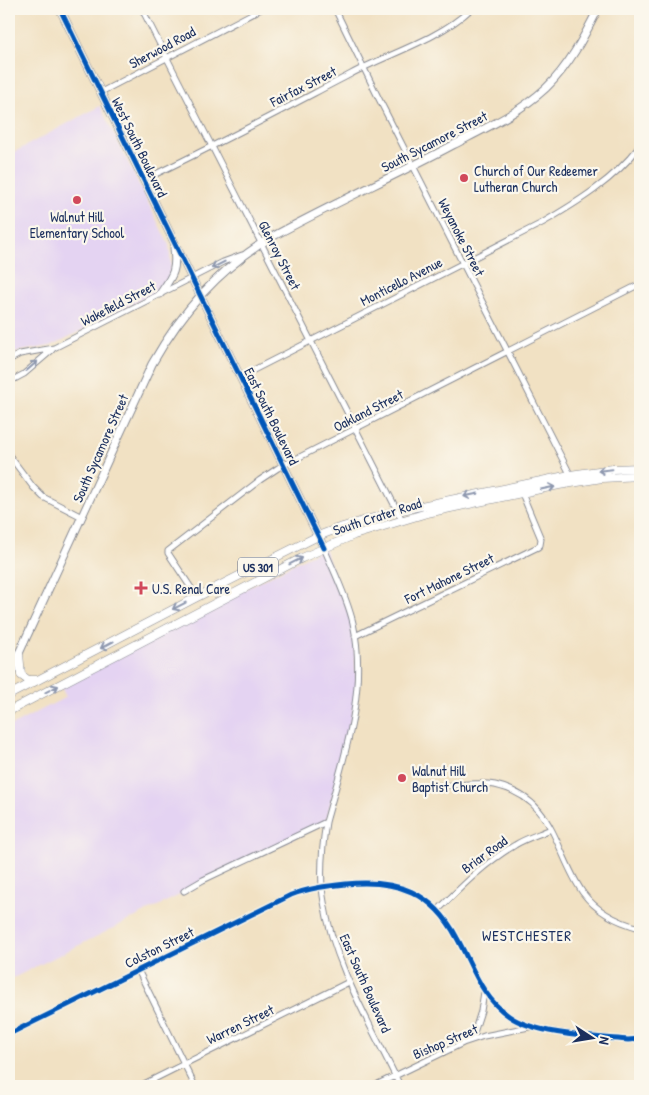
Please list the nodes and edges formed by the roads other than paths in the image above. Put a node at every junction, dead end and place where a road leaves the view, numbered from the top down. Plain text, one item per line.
1 (60, 9) edge
2 (142, 9) edge
3 (261, 9) edge
4 (335, 9) edge
5 (471, 9) edge
6 (598, 9) edge
7 (167, 57) junction
8 (364, 68) junction
9 (101, 92) junction
10 (212, 146) junction
11 (640, 146) edge
12 (413, 166) junction
13 (143, 180) junction
14 (172, 241) junction
15 (262, 243) junction
16 (246, 254) junction
17 (462, 263) junction
18 (192, 279) junction
19 (640, 284) edge
20 (160, 294) junction
21 (200, 295) junction
22 (311, 340) junction
23 (54, 348) junction
24 (507, 352) junction
25 (9, 360) edge
26 (240, 377) junction
27 (9, 382) edge
28 (356, 429) junction
29 (9, 455) edge
30 (284, 466) junction
31 (640, 470) edge
32 (570, 475) junction
33 (575, 482) junction
34 (521, 489) junction
35 (397, 511) junction
36 (82, 516) junction
37 (402, 520) junction
38 (318, 536) junction
39 (324, 548) junction
40 (197, 597) junction
41 (355, 636) junction
42 (19, 654) junction
43 (9, 664) edge
44 (9, 675) edge
45 (39, 680) junction
46 (9, 695) edge
47 (9, 711) edge
48 (438, 786) dead end
49 (326, 822) junction
50 (551, 829) junction
51 (322, 886) junction
52 (184, 891) dead end
53 (438, 910) junction
54 (640, 928) edge
55 (138, 970) junction
56 (350, 982) junction
57 (484, 992) junction
58 (529, 1026) junction
59 (9, 1034) edge
60 (472, 1039) junction
61 (640, 1039) edge
62 (184, 1064) junction
63 (395, 1076) junction
64 (140, 1086) edge
65 (195, 1086) edge
66 (374, 1086) edge
67 (400, 1086) edge

1 - 9 main road, West South Boulevard
2 - 7 street, Glenroy Street
3 - 7 street, Sherwood Road
4 - 8 street, Weyanoke Street
5 - 8 street, Fairfax Street
6 - 12 main road, South Sycamore Street
7 - 9 street, Sherwood Road
7 - 10 street, Glenroy Street
8 - 10 street, Fairfax Street
8 - 12 street, Weyanoke Street
9 - 13 main road, West South Boulevard
10 - 13 street, Fairfax Street
10 - 15 street, Glenroy Street
11 - 17 street, Monticello Avenue
12 - 15 main road, South Sycamore Street
12 - 17 street, Weyanoke Street
13 - 14 main road, West South Boulevard
14 - 18 main road, West South Boulevard
14 - 20 main road
15 - 16 main road, South Sycamore Street
15 - 22 street, Glenroy Street
16 -> 18 street, South Sycamore Street
16 - 21 main road, South Sycamore Street
17 - 22 street, Monticello Avenue
17 - 24 street, Weyanoke Street
18 - 20 street, Wakefield Street
18 - 21 main road, West South Boulevard
19 - 24 street, Oakland Street
20 - 23 street, Wakefield Street
21 - 26 main road, East South Boulevard
21 - 36 main road, South Sycamore Street
22 - 26 street, Monticello Avenue
22 - 28 street, Glenroy Street
23 - 25 street, Wakefield Street
27 -> 23 street, Wakefield Street
24 - 28 street, Oakland Street
24 - 32 street, Weyanoke Street
26 - 30 main road, East South Boulevard
28 - 30 street, Oakland Street
28 - 35 street, Glenroy Street
29 - 36 street
30 - 38 main road, East South Boulevard
30 - 40 street, Oakland Street
31 -> 32 main road, South Crater Road / US 301
31 - 33 main road, South Crater Road / US 301
32 - 33 street, Weyanoke Street
32 - 34 main road, South Crater Road / US 301
34 -> 33 main road, South Crater Road / US 301
34 -> 35 main road, South Crater Road / US 301
34 - 37 main road, South Crater Road / US 301
34 - 41 street, Fort Mahone Street
35 - 37 street, Glenroy Street
35 - 38 main road, South Crater Road / US 301
36 - 42 main road, South Sycamore Street
37 - 39 main road, South Crater Road / US 301
38 - 39 main road, East South Boulevard
38 - 40 main road, South Crater Road / US 301
39 - 41 street, East South Boulevard
47 -> 39 main road, South Crater Road / US 301
40 -> 45 main road, South Crater Road / US 301
41 - 49 street, East South Boulevard
42 - 43 main road
42 - 44 main road, South Sycamore Street
42 - 45 main road
45 - 46 main road, South Crater Road / US 301
48 - 50 street
49 - 51 street, East South Boulevard
49 - 52 street
50 - 53 street, Briar Road
50 - 54 street
51 - 53 street, Colston Street
51 - 55 street, Colston Street
51 - 56 street, East South Boulevard
53 - 57 street, Colston Street
55 - 59 street, Colston Street
55 - 62 street
56 - 62 street, Warren Street
56 - 63 street, East South Boulevard
57 - 58 street, Colston Street
57 - 60 street
58 - 60 street, Bishop Street
58 - 61 street
60 - 63 street, Bishop Street
62 - 64 street, Warren Street
62 - 65 street
63 - 66 street, Bishop Street
63 - 67 street, East South Boulevard

